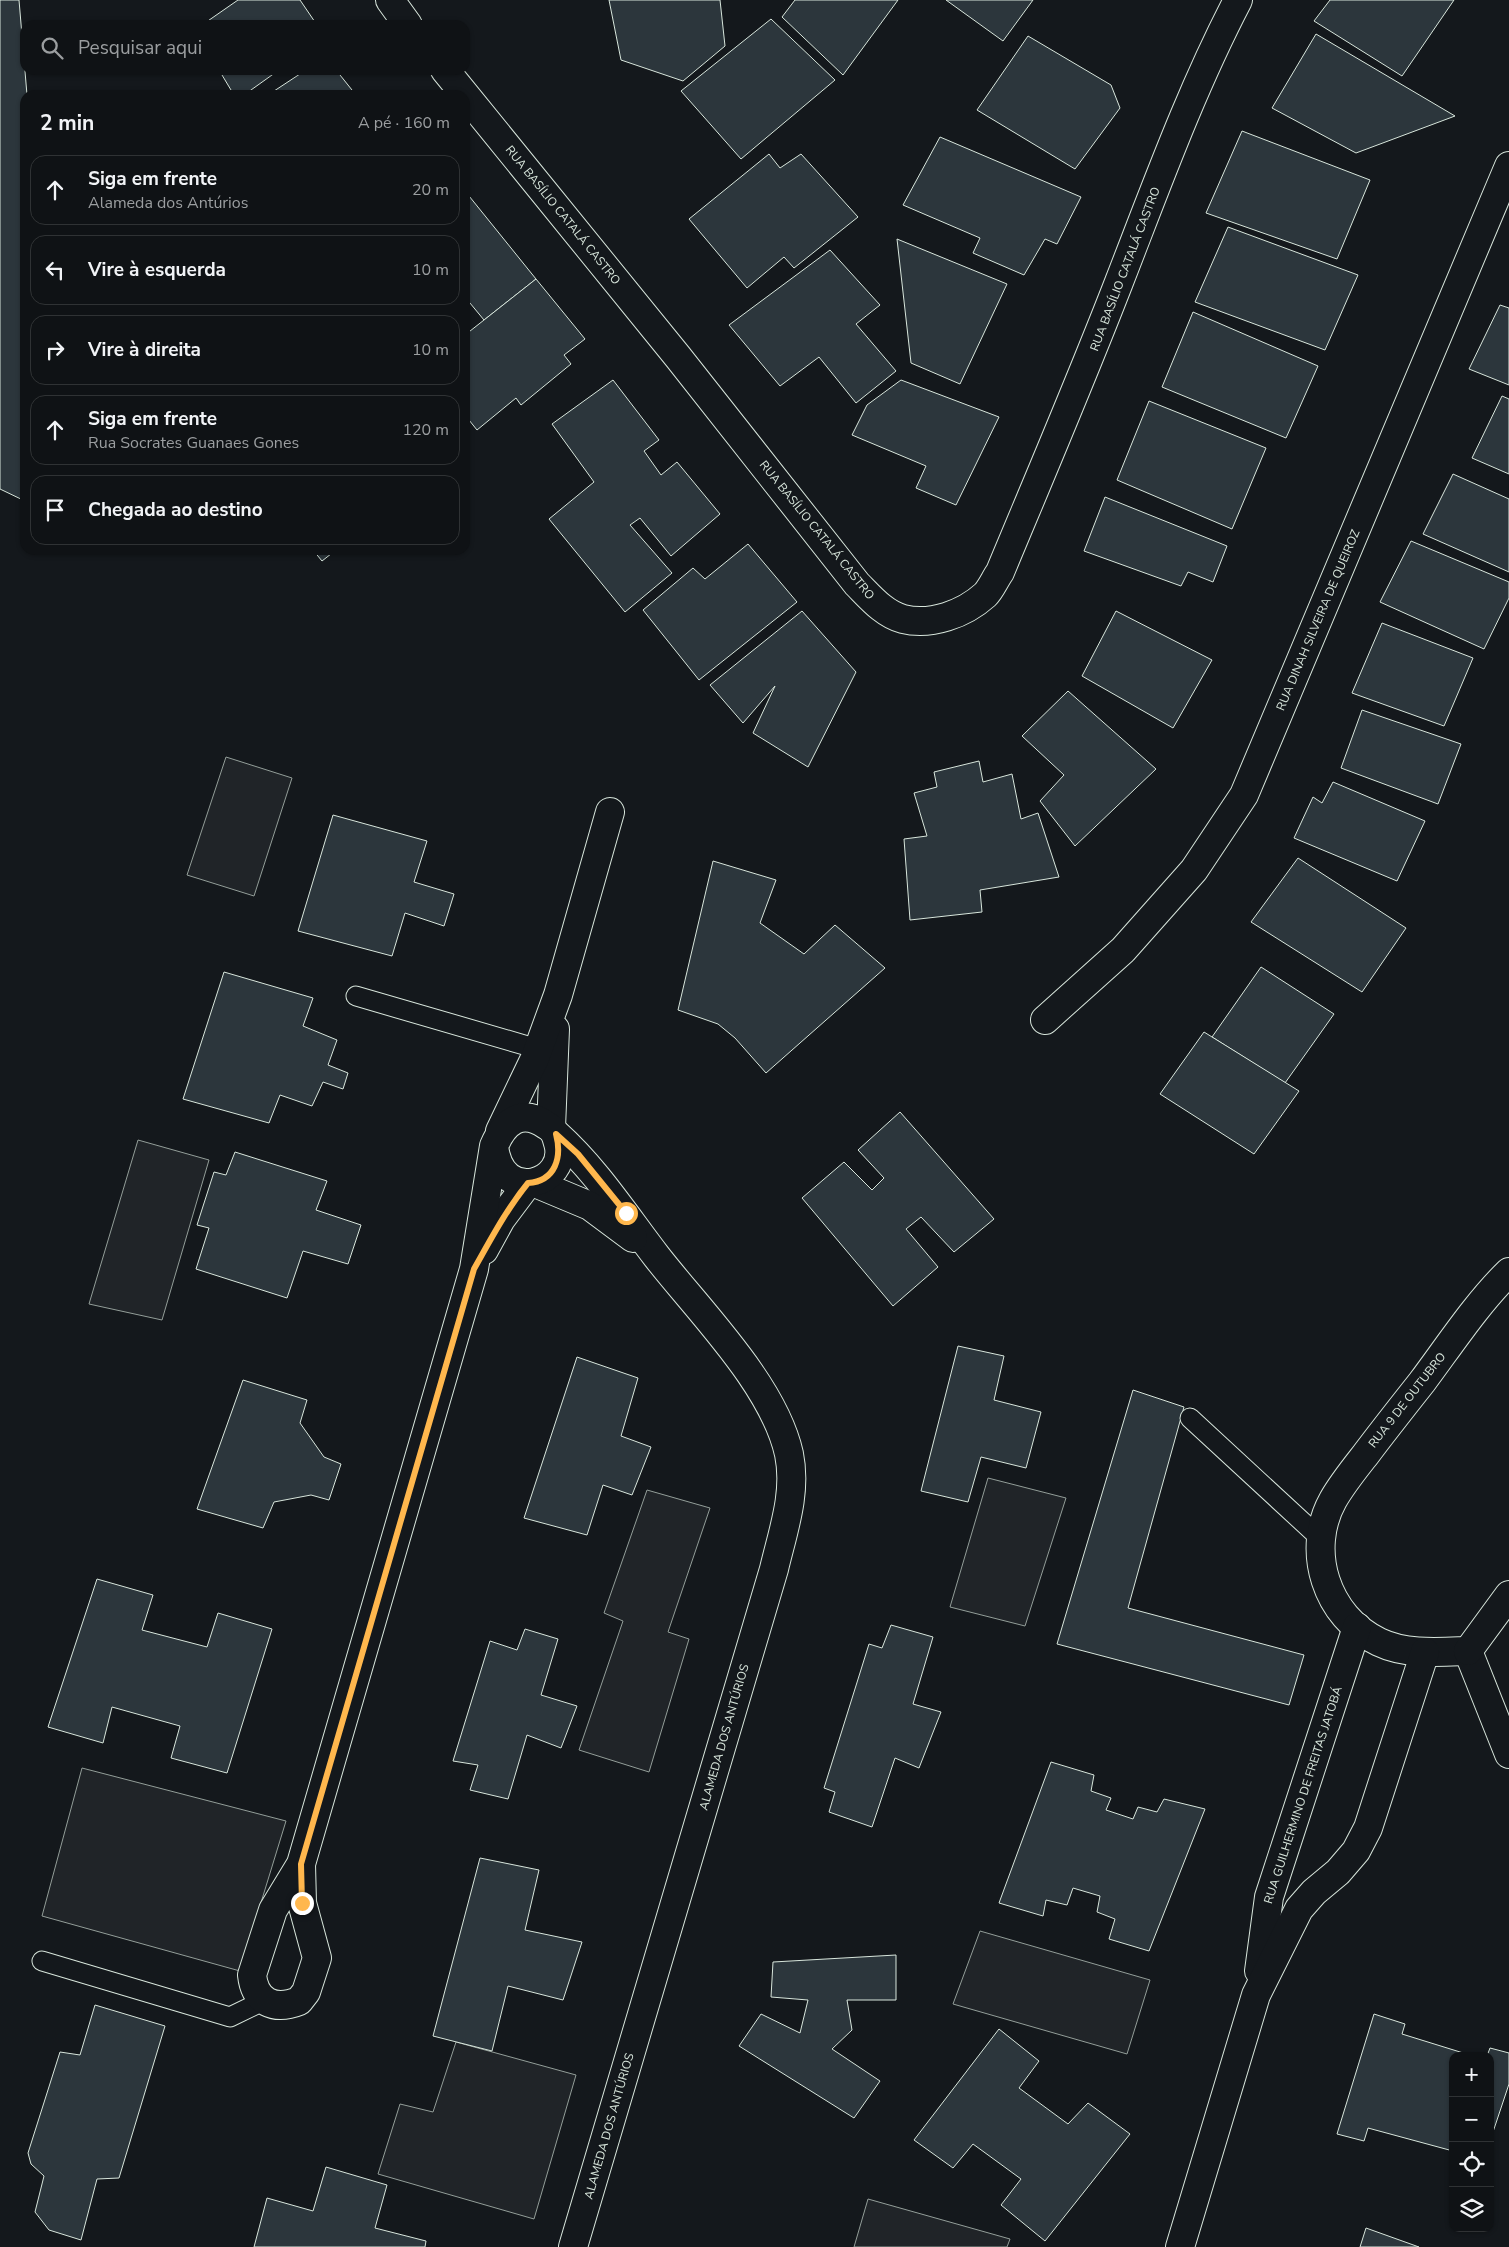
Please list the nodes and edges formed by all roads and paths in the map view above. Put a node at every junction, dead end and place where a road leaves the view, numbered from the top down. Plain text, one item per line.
1 (390, 0) edge
2 (1238, 0) edge
3 (404, 20) edge
4 (449, 75) edge
5 (461, 90) edge
6 (470, 101) edge
7 (1509, 166) edge
8 (610, 812) dead end
9 (558, 995) junction
10 (356, 996) dead end
11 (1045, 1020) dead end
12 (538, 1049) junction
13 (554, 1131) junction
14 (497, 1138) junction
15 (532, 1183) junction
16 (658, 1257) junction
17 (474, 1269) junction
18 (1509, 1272) edge
19 (1190, 1418) dead end
20 (1320, 1538) junction
21 (1509, 1595) edge
22 (1357, 1628) junction
23 (1468, 1651) junction
24 (1424, 1652) junction
25 (1509, 1754) edge
26 (301, 1864) junction
27 (42, 1961) dead end
28 (1256, 1995) junction
29 (263, 2000) junction
30 (573, 2247) edge
31 (1180, 2247) edge

1 - 3 street
2 - 6 street, RUA BASÍLIO CATALÁ CASTRO
4 - 5 street, RUA BASÍLIO CATALÁ CASTRO
7 - 11 street, RUA DINAH SILVEIRA DE QUEIROZ
8 - 9 street
9 - 12 street
9 - 13 street
10 - 12 lane
12 - 14 street
13 - 14 street
13 - 15 street
13 - 16 street, ALAMEDA DOS ANTÚRIOS
14 - 15 street
14 - 17 street
15 - 16 street, ALAMEDA DOS ANTÚRIOS
15 - 17 street
16 - 30 street, ALAMEDA DOS ANTÚRIOS
17 - 26 street
18 - 20 street, RUA 9 DE OUTUBRO
19 - 20 lane
20 - 22 street, RUA 9 DE OUTUBRO
21 - 23 street
22 - 24 street, RUA 9 DE OUTUBRO
22 - 28 street, RUA GUILHERMINO DE FREITAS JATOBÁ
23 - 24 street, RUA 9 DE OUTUBRO
23 - 25 street
24 - 28 street, RUA GUILHERMINO DE FREITAS JATOBÁ
26 - 29 street
26 - 29 street
27 - 29 lane
28 - 31 street, RUA GUILHERMINO DE FREITAS JATOBÁ

